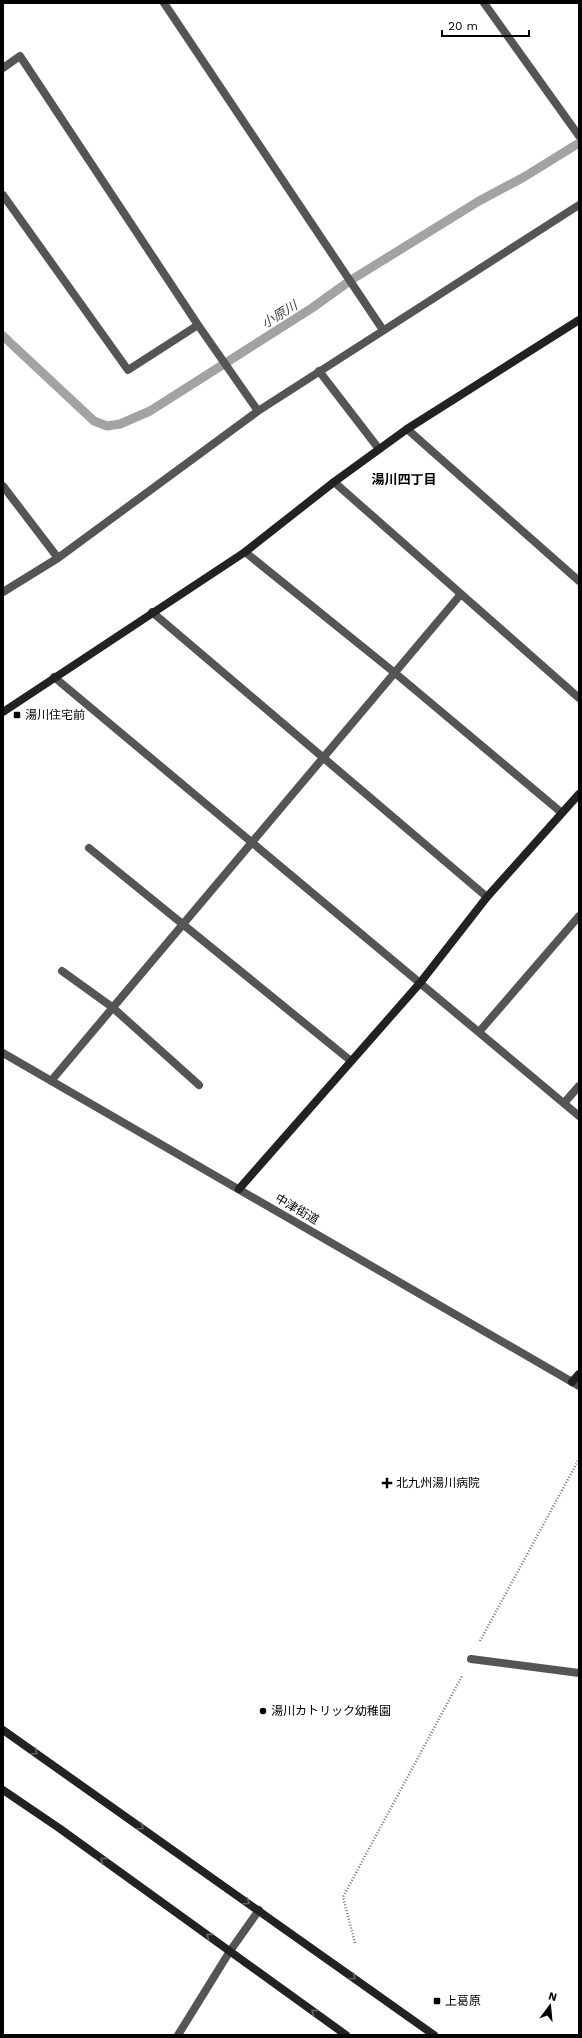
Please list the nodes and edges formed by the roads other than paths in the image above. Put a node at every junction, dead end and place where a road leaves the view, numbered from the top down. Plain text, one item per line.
1 (164, 3) edge
2 (484, 3) edge
3 (3, 68) edge
4 (579, 136) edge
5 (3, 195) edge
6 (579, 205) edge
7 (579, 320) edge
8 (198, 325) junction
9 (383, 330) junction
10 (319, 371) junction
11 (258, 411) junction
12 (407, 429) junction
13 (380, 449) junction
14 (334, 482) junction
15 (3, 486) edge
16 (244, 552) junction
17 (58, 558) junction
18 (579, 581) edge
19 (3, 592) edge
20 (461, 594) junction
21 (152, 612) junction
22 (395, 673) junction
23 (54, 677) junction
24 (579, 698) edge
25 (3, 712) edge
26 (322, 758) junction
27 (579, 794) edge
28 (562, 813) junction
29 (252, 842) junction
30 (89, 848) dead end
31 (487, 897) junction
32 (579, 916) edge
33 (183, 923) junction
34 (62, 971) dead end
35 (420, 983) junction
36 (112, 1007) junction
37 (479, 1032) junction
38 (3, 1053) edge
39 (351, 1061) junction
40 (51, 1081) junction
41 (199, 1086) dead end
42 (579, 1086) edge
43 (564, 1103) junction
44 (579, 1116) edge
45 (239, 1189) junction
46 (579, 1374) edge
47 (575, 1384) edge
48 (471, 1659) road end
49 (579, 1673) edge
50 (3, 1730) edge
51 (3, 1790) edge
52 (259, 1910) junction
53 (230, 1951) junction
54 (178, 2035) edge
55 (346, 2035) edge
56 (434, 2035) edge

1 - 9 street
2 - 4 street
3 - 8 street
5 - 8 street
6 - 9 street
7 - 12 street
8 - 11 street
9 - 10 street
10 - 11 street
10 - 13 street
11 - 17 street
12 - 13 street
12 - 18 street
13 - 14 street
14 - 16 street
14 - 20 street
15 - 17 street
16 - 21 street
16 - 22 street
17 - 19 street
20 - 22 street
20 - 24 street
21 - 23 street
21 - 26 street
22 - 26 street
22 - 28 street
23 - 25 street
23 - 29 street
26 - 29 street
26 - 31 street
27 - 28 street
28 - 31 street
29 - 33 street
29 - 35 street
30 - 33 street
31 - 35 street
32 - 37 street
33 - 36 street
33 - 39 street
34 - 36 street
35 - 37 street
35 - 39 street
36 - 40 street
36 - 41 street
37 - 43 street
38 - 40 street, 中津街道
39 - 45 street
40 - 45 street, 中津街道
42 - 43 street
43 - 44 street
45 - 47 street, 中津街道
46 - 47 street
48 - 49 street
50 -> 52 street
53 -> 51 street
52 - 53 street
52 -> 56 street
53 - 54 street
55 -> 53 street

